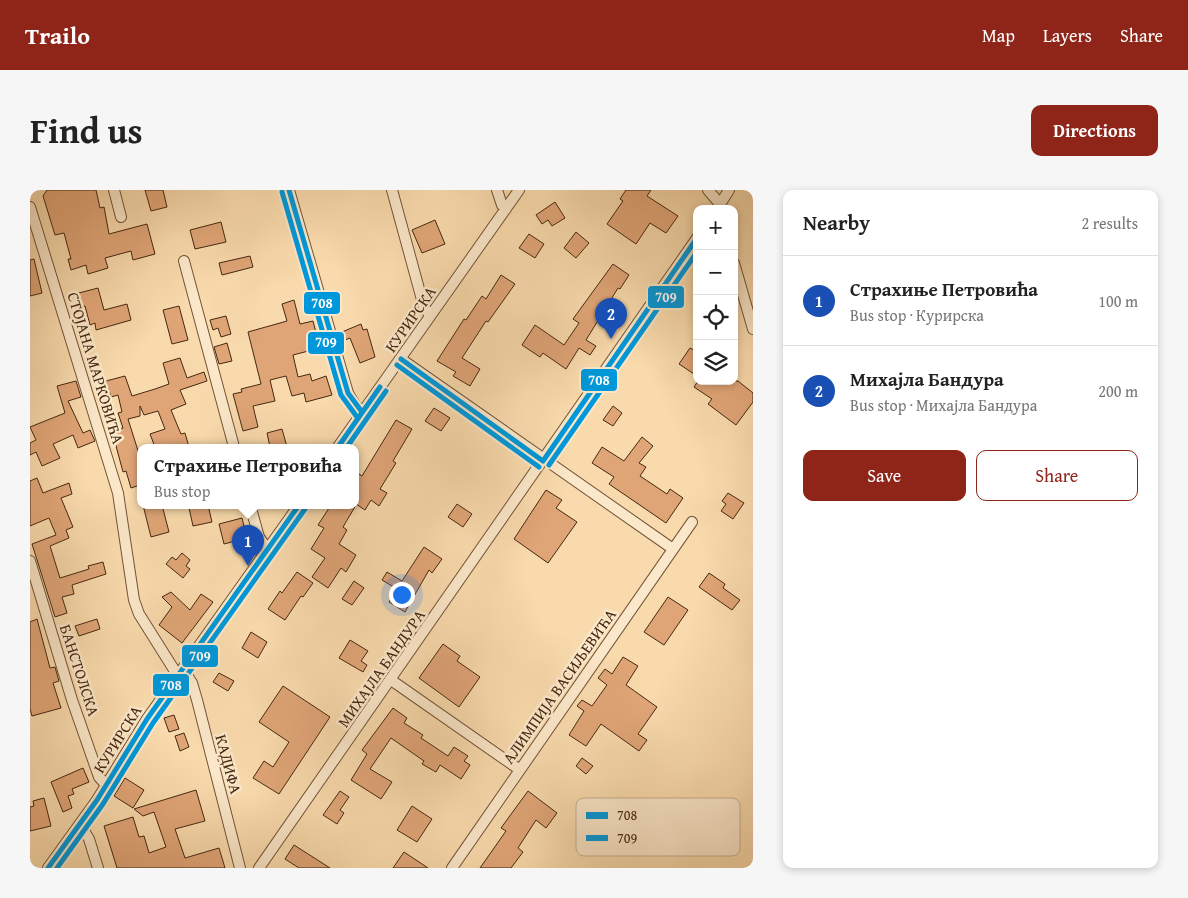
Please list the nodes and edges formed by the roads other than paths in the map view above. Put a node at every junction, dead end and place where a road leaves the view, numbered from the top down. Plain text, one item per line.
1 (114, 190) edge
2 (290, 190) edge
3 (392, 190) edge
4 (497, 190) edge
5 (519, 190) edge
6 (708, 190) edge
7 (729, 190) edge
8 (717, 205) edge
9 (719, 205) edge
10 (30, 207) edge
11 (506, 209) junction
12 (121, 217) dead end
13 (693, 244) edge
14 (184, 261) dead end
15 (738, 277) edge
16 (430, 315) junction
17 (753, 329) edge
18 (401, 359) junction
19 (362, 412) junction
20 (233, 444) edge
21 (340, 444) edge
22 (543, 460) junction
23 (251, 509) edge
24 (296, 509) edge
25 (692, 522) dead end
26 (268, 550) junction
27 (673, 550) junction
28 (30, 561) edge
29 (181, 673) junction
30 (391, 680) junction
31 (520, 770) junction
32 (106, 785) junction
33 (80, 824) junction
34 (48, 868) edge
35 (98, 868) edge
36 (240, 868) edge
37 (259, 868) edge
38 (452, 868) edge

1 - 12 street
2 - 19 street
3 - 16 street
4 - 11 street
5 - 11 street, КУРИРСКА
6 - 8 street
7 - 9 street
10 - 29 street, СТОЈАНА МАРКОВИЋА
11 - 16 street, КУРИРСКА
13 - 22 street, МИХАЈЛА БАНДУРА
14 - 20 street
15 - 17 street
16 - 18 street, КУРИРСКА
18 - 19 street, КУРИРСКА
18 - 22 street
19 - 21 street, КУРИРСКА
22 - 27 street
22 - 30 street, МИХАЈЛА БАНДУРА
23 - 26 street
24 - 26 street, КУРИРСКА
25 - 27 street, АЛИМПИЈА ВАСИЉЕВИЋА
26 - 29 street, КУРИРСКА
27 - 31 street, АЛИМПИЈА ВАСИЉЕВИЋА
28 - 32 street, БАНСТОЛСКА
29 - 32 street, КУРИРСКА
29 - 36 street, КАДИФА
30 - 31 street
30 - 37 street, МИХАЈЛА БАНДУРА
31 - 38 street, АЛИМПИЈА ВАСИЉЕВИЋА
32 - 33 street, КУРИРСКА
33 - 34 street, КУРИРСКА
33 - 35 street

